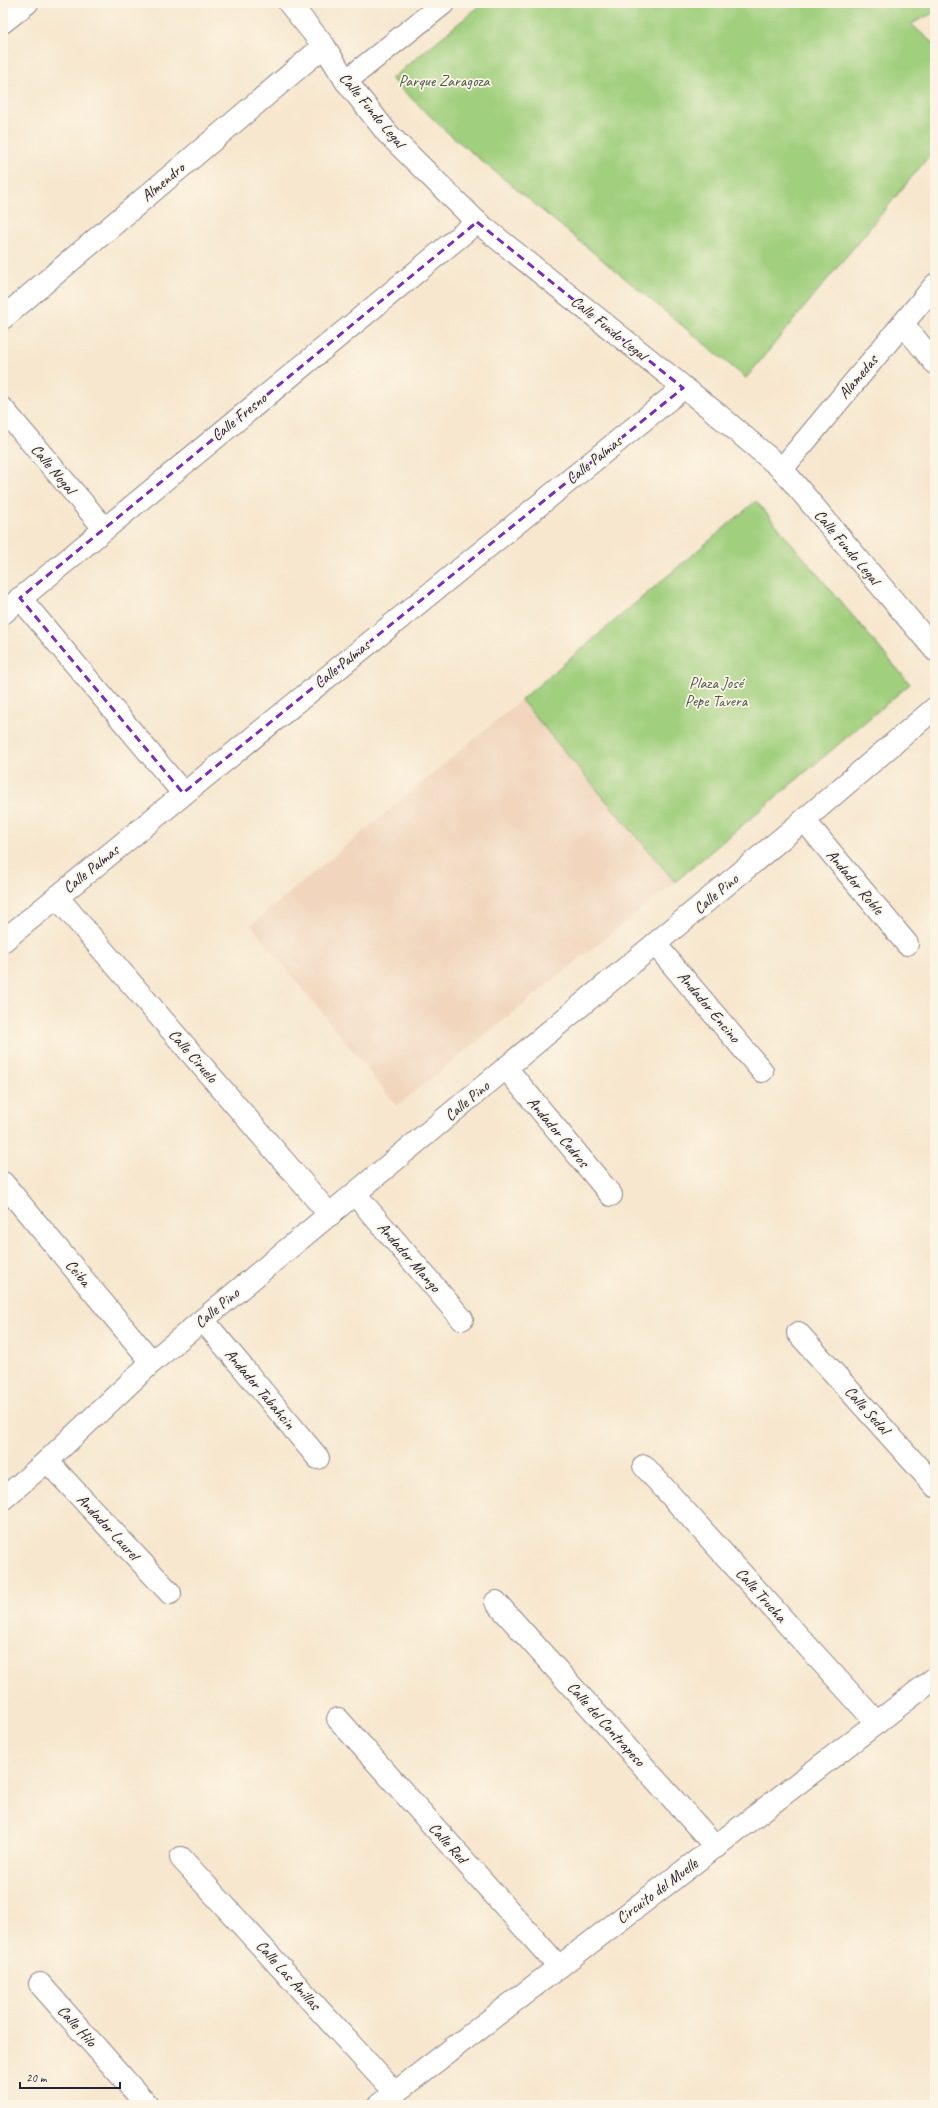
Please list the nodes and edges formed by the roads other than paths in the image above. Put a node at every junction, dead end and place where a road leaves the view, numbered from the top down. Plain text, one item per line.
1 (27, 3) edge
2 (289, 3) edge
3 (444, 3) edge
4 (3, 22) edge
5 (324, 46) junction
6 (346, 81) junction
7 (477, 222) junction
8 (935, 285) edge
9 (3, 318) edge
10 (902, 324) junction
11 (935, 363) edge
12 (683, 388) junction
13 (3, 409) edge
14 (782, 469) junction
15 (104, 528) junction
16 (20, 598) junction
17 (3, 613) edge
18 (932, 641) edge
19 (935, 708) edge
20 (183, 793) junction
21 (804, 820) junction
22 (56, 897) junction
23 (3, 941) edge
24 (655, 944) junction
25 (907, 944) dead end
26 (506, 1068) junction
27 (762, 1071) dead end
28 (3, 1183) edge
29 (355, 1194) junction
30 (611, 1195) dead end
31 (330, 1215) junction
32 (462, 1319) dead end
33 (203, 1320) junction
34 (798, 1333) dead end
35 (152, 1362) junction
36 (318, 1458) dead end
37 (47, 1461) junction
38 (644, 1466) dead end
39 (935, 1486) edge
40 (3, 1499) edge
41 (170, 1593) dead end
42 (496, 1602) dead end
43 (935, 1678) edge
44 (338, 1719) dead end
45 (877, 1723) junction
46 (716, 1847) junction
47 (181, 1858) dead end
48 (559, 1967) junction
49 (40, 1984) dead end
50 (387, 2099) edge
51 (147, 2105) edge

1 - 4 street
2 - 5 street, Calle Fundo Legal
3 - 6 street
5 - 6 street, Calle Fundo Legal
5 - 9 street, Almendro
6 - 7 street, Calle Fundo Legal
7 - 12 street, Calle Fundo Legal
7 - 15 street, Calle Fresno
8 - 10 street, Alamedas
10 - 11 street
10 - 14 street, Alamedas
12 - 14 street, Calle Fundo Legal
12 - 20 street, Calle Palmas
13 - 15 street, Calle Nogal
14 - 18 street, Calle Fundo Legal
15 - 16 street, Calle Fresno
16 - 17 street, Calle Fresno
16 - 20 street
19 - 21 street, Calle Pino
20 - 22 street, Calle Palmas
21 - 24 street, Calle Pino
21 - 25 street, Andador Roble
22 - 23 street, Calle Palmas
22 - 31 street, Calle Ciruelo
24 - 26 street, Calle Pino
24 - 27 street, Andador Encino
26 - 29 street, Calle Pino
26 - 30 street, Andador Cedros
28 - 35 street, Ceiba
29 - 31 street, Calle Pino
29 - 32 street, Andador Mango
31 - 33 street, Calle Pino
33 - 35 street, Calle Pino
33 - 36 street, Andador Tabahcin
34 - 39 street, Calle Sedal
35 - 37 street, Calle Pino
37 - 40 street, Calle Pino
37 - 41 street, Andador Laurel
38 - 45 street, Calle Trucha
42 - 46 street, Calle del Contrapeso
43 - 45 street, Circuito del Muelle
44 - 48 street, Calle Red
45 - 46 street, Circuito del Muelle
46 - 48 street, Circuito del Muelle
47 - 50 street, Calle Las Anillas
48 - 50 street, Circuito del Muelle
49 - 51 street, Calle Hilo

